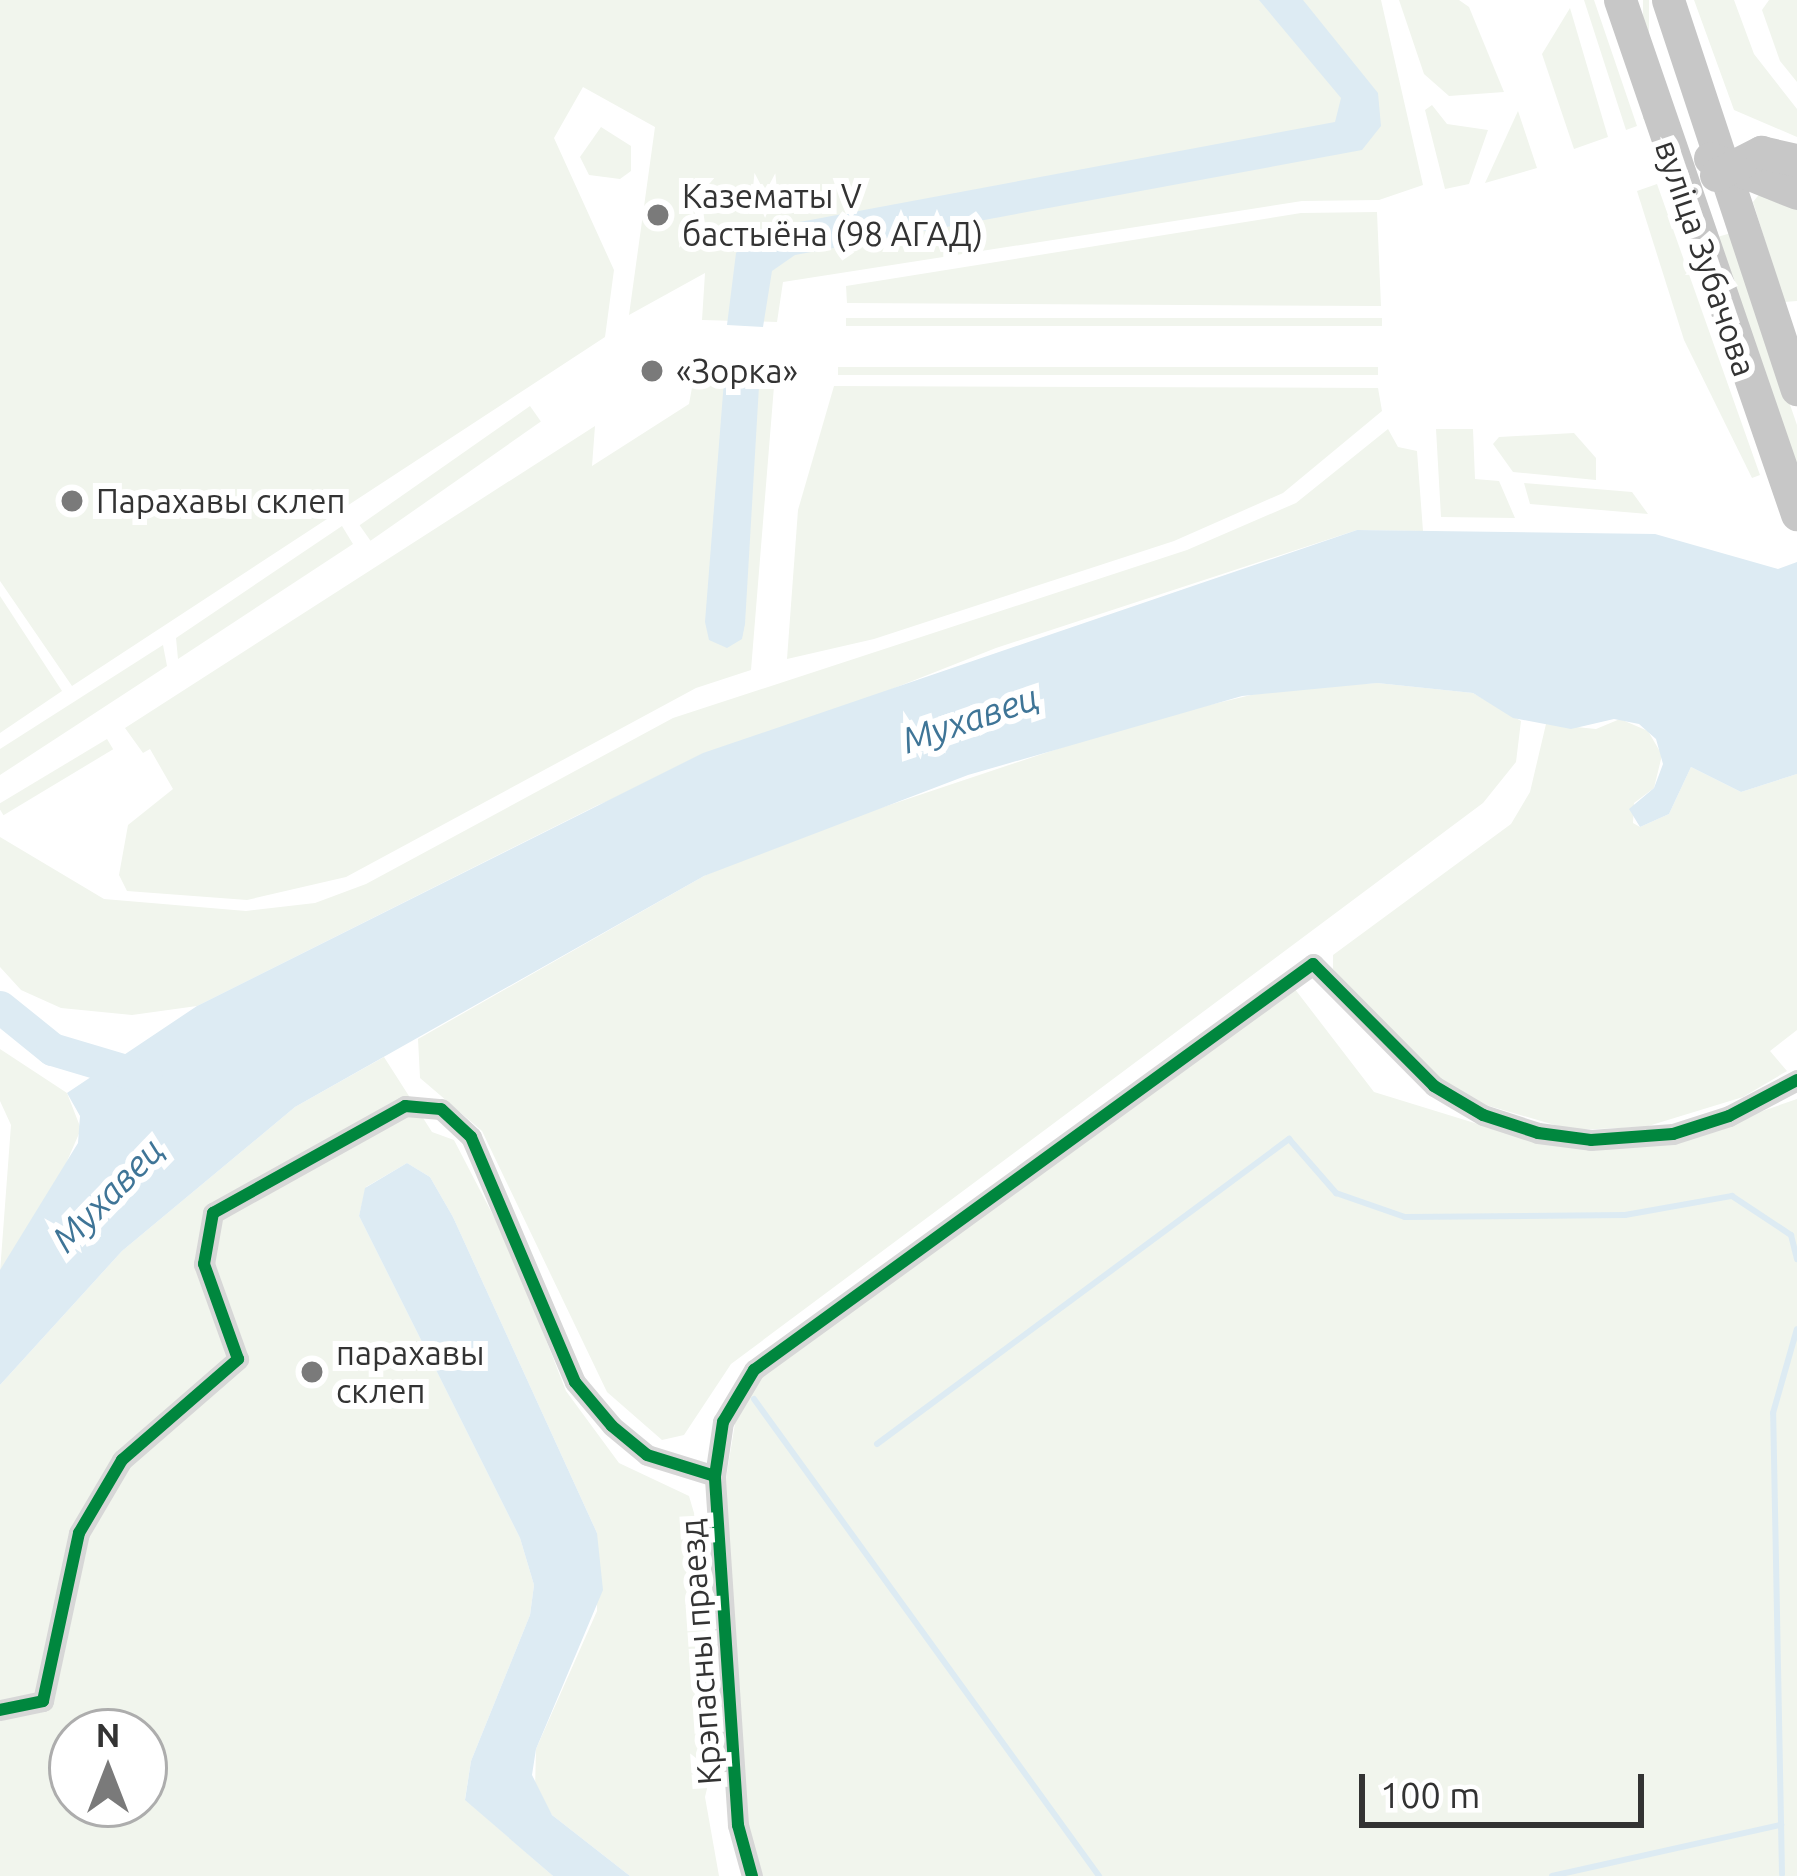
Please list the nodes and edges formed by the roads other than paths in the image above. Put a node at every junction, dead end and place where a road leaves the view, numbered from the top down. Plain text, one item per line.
1 (1619, 0) edge
2 (1668, 0) edge
3 (1697, 88) junction
4 (1651, 97) junction
5 (1797, 159) edge
6 (1722, 169) junction
7 (1797, 194) edge
8 (1702, 253) junction
9 (1797, 389) edge
10 (1797, 514) edge
11 (1797, 1080) edge
12 (715, 1476) junction
13 (0, 1711) edge
14 (752, 1876) edge

1 - 4 highway, вуліца Зубачова
2 - 3 highway, вуліца Зубачова
3 - 5 highway
3 - 6 highway, вуліца Зубачова
4 - 6 highway
4 - 8 highway, вуліца Зубачова
5 - 6 highway
6 - 7 highway
6 - 8 highway
6 - 9 highway, вуліца Зубачова
8 - 10 highway, вуліца Зубачова
11 - 12 street
12 - 13 street, Крэпасны праезд
12 - 14 street, Крэпасны праезд

